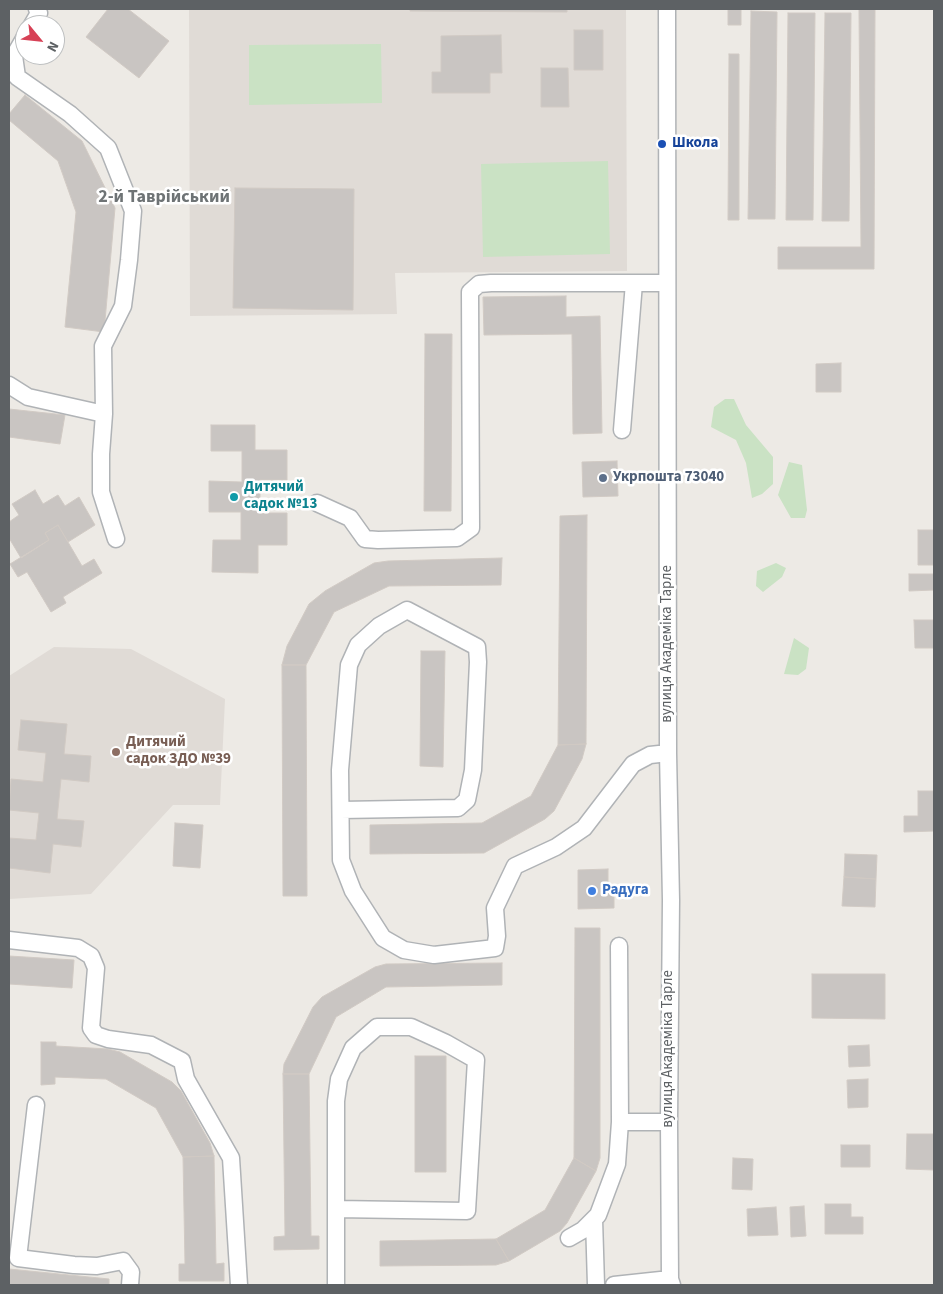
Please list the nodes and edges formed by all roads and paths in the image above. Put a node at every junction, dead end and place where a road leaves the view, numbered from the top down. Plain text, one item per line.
1 (667, 9) edge
2 (11, 60) edge
3 (634, 283) junction
4 (667, 283) junction
5 (9, 385) edge
6 (104, 414) junction
7 (622, 430) dead end
8 (317, 503) dead end
9 (116, 539) dead end
10 (668, 753) junction
11 (341, 810) junction
12 (9, 940) edge
13 (619, 946) dead end
14 (36, 1105) dead end
15 (620, 1122) junction
16 (669, 1122) junction
17 (336, 1209) junction
18 (594, 1219) junction
19 (569, 1238) dead end
20 (671, 1282) edge
21 (130, 1285) edge
22 (238, 1285) edge
23 (336, 1285) edge
24 (596, 1285) edge
25 (614, 1285) edge

1 - 4 street, вулиця Академіка Тарле
2 - 6 street
3 - 4 street
3 - 7 street
3 - 8 street
4 - 10 street, вулиця Академіка Тарле
5 - 6 street
6 - 9 street
10 - 11 street
10 - 16 street, вулиця Академіка Тарле
11 - 11 street
12 - 22 street
13 - 15 street
14 - 21 street
15 - 16 street
15 - 18 street
16 - 20 street, вулиця Академіка Тарле
17 - 17 street
17 - 23 street
18 - 19 street
18 - 24 street
20 - 25 street

